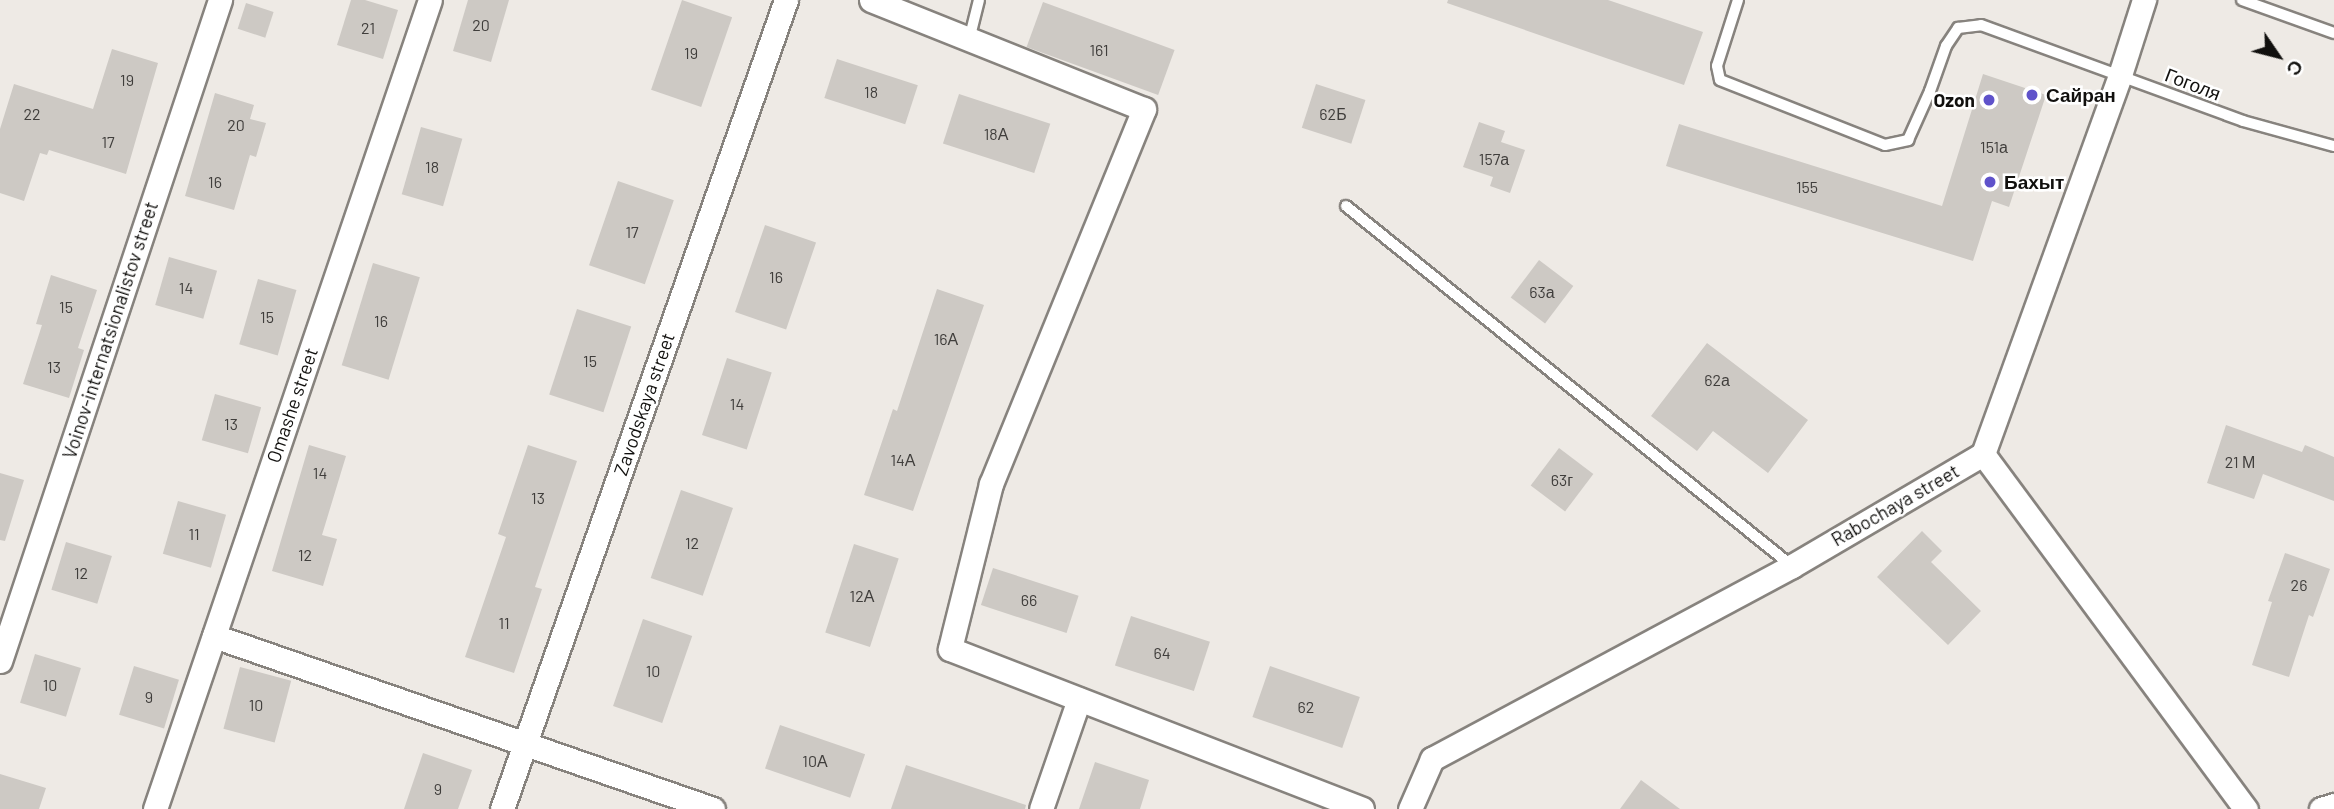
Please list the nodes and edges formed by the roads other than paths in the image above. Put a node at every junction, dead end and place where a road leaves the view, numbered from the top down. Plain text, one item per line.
1 (220, 0) edge
2 (430, 0) edge
3 (786, 0) edge
4 (871, 0) edge
5 (979, 0) edge
6 (1738, 0) edge
7 (2144, 0) edge
8 (2242, 0) edge
9 (2334, 33) edge
10 (969, 40) junction
11 (2120, 75) junction
12 (2334, 146) edge
13 (1346, 206) dead end
14 (1983, 454) junction
15 (1791, 566) junction
16 (214, 636) junction
17 (0, 661) edge
18 (1079, 699) junction
19 (525, 746) junction
20 (2334, 805) edge
21 (155, 809) edge
22 (502, 809) edge
23 (713, 809) edge
24 (1041, 809) edge
25 (1362, 809) edge
26 (1410, 809) edge
27 (2246, 809) edge
28 (2321, 809) edge

1 - 17 street, Voinov-internatsionalistov street
2 - 16 street, Omashe street
3 - 19 street, Zavodskaya street
4 - 10 street
5 - 10 lane
6 - 11 lane, Гоголя
7 - 11 street
8 - 9 lane
10 - 18 street
11 - 12 lane, Гоголя
11 - 14 street
13 - 15 lane
14 - 15 street, Rabochaya street
14 - 27 street
15 - 26 street, Rabochaya street
16 - 19 street
16 - 21 street, Omashe street
18 - 24 street
18 - 25 street
19 - 22 street, Zavodskaya street
19 - 23 street
20 - 28 street

